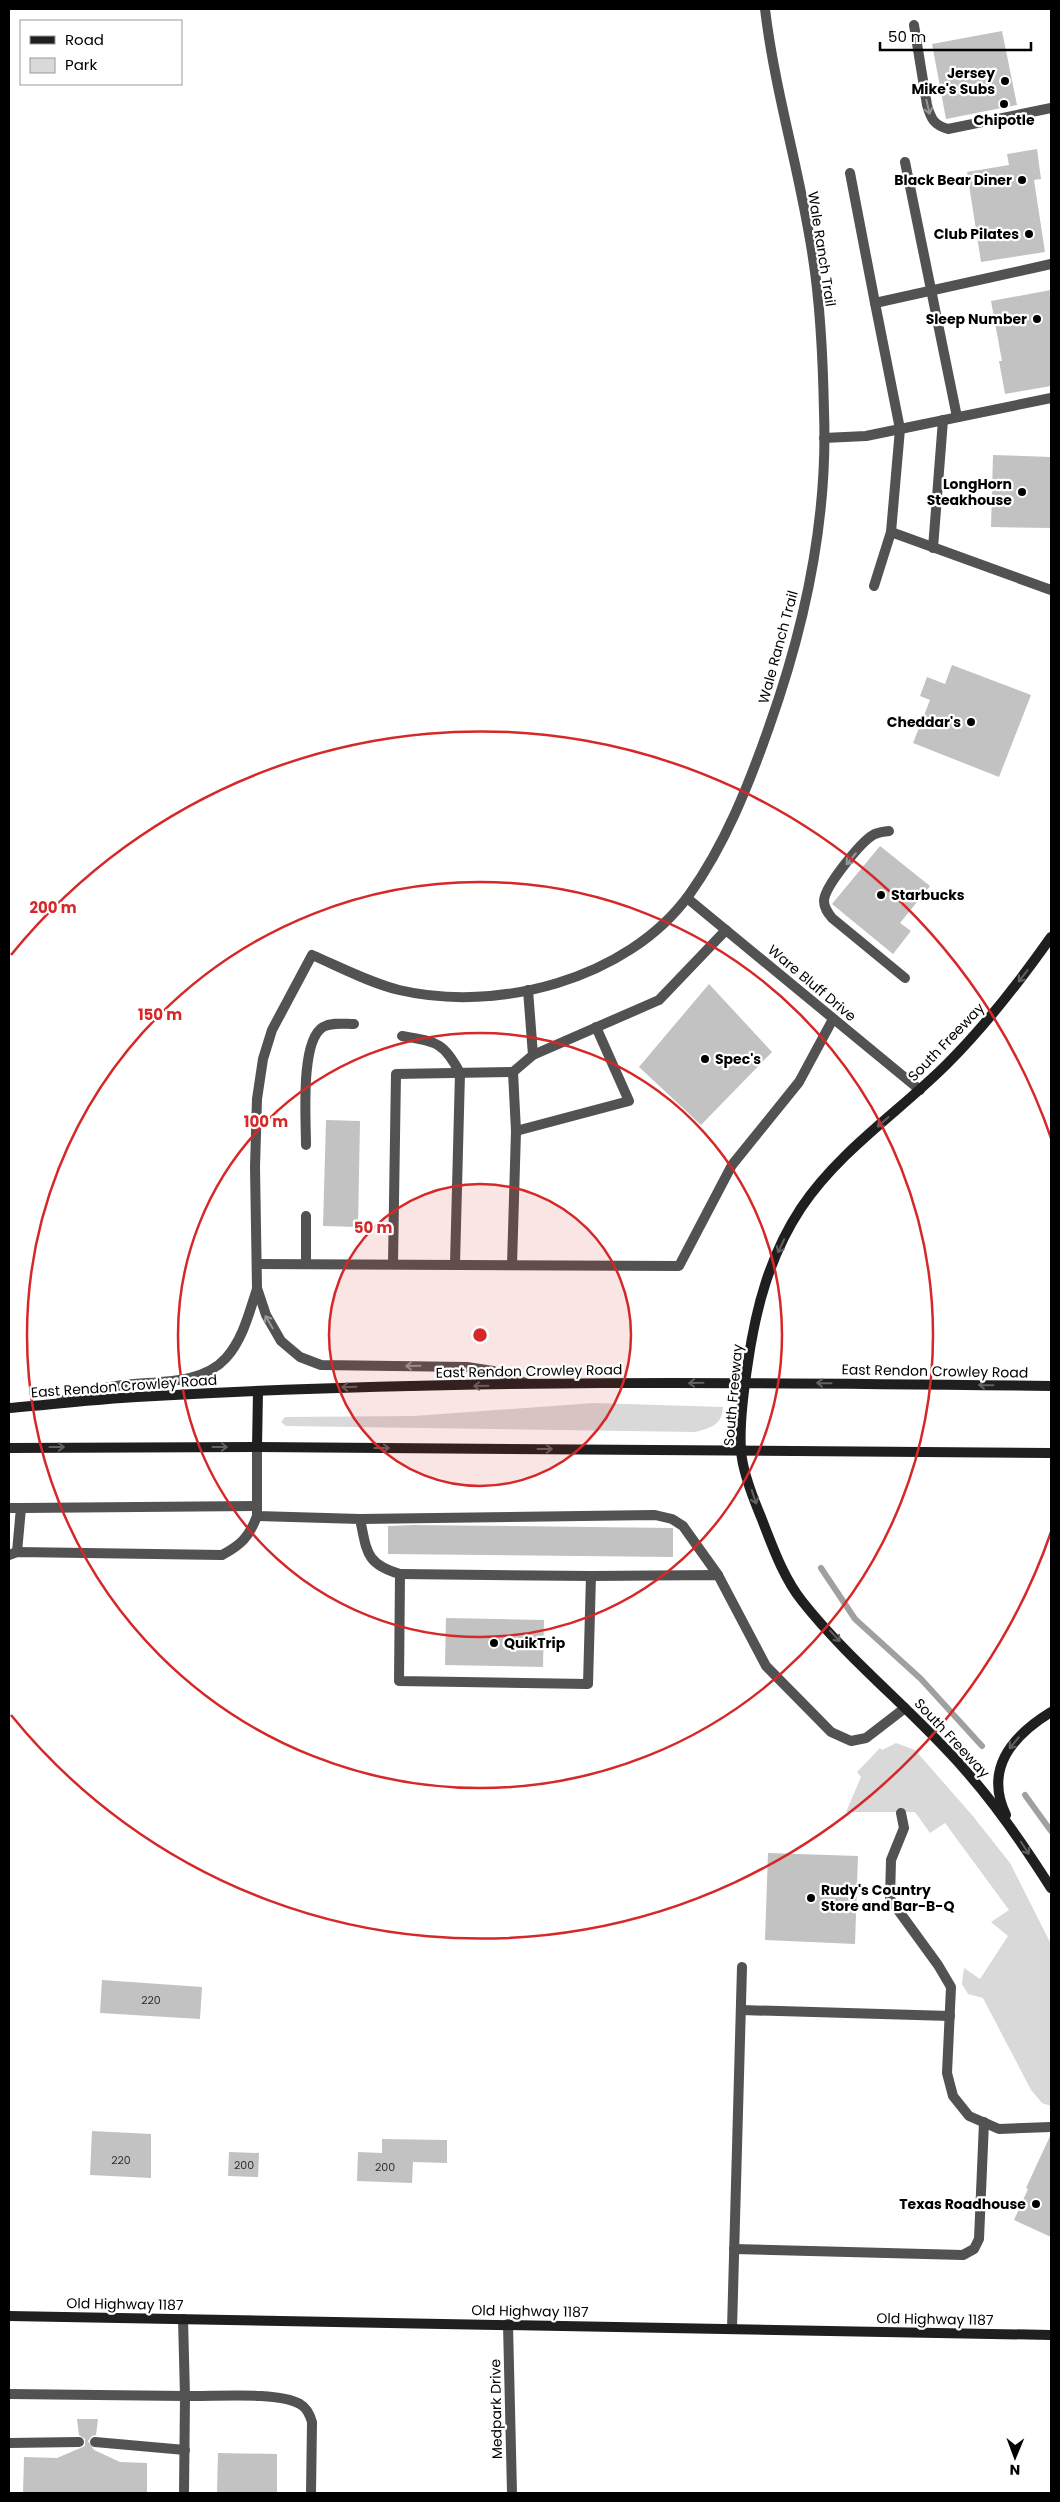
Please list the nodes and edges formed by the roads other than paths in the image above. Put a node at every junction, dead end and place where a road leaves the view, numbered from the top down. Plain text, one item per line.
1 (765, 9) edge
2 (914, 25) dead end
3 (1051, 108) edge
4 (905, 162) dead end
5 (850, 174) dead end
6 (1051, 264) edge
7 (932, 291) junction
8 (875, 304) junction
9 (1051, 398) edge
10 (958, 417) junction
11 (943, 420) junction
12 (900, 429) junction
13 (824, 438) junction
14 (890, 532) junction
15 (933, 548) junction
16 (874, 586) dead end
17 (1051, 590) edge
18 (889, 831) dead end
19 (687, 898) junction
20 (726, 930) junction
21 (1051, 937) edge
22 (906, 978) dead end
23 (528, 990) junction
24 (833, 1019) junction
25 (354, 1024) dead end
26 (596, 1027) junction
27 (402, 1036) dead end
28 (533, 1055) junction
29 (513, 1072) junction
30 (460, 1073) junction
31 (920, 1090) junction
32 (516, 1131) junction
33 (306, 1145) dead end
34 (306, 1216) dead end
35 (257, 1264) junction
36 (306, 1264) junction
37 (393, 1264) junction
38 (455, 1264) junction
39 (512, 1264) junction
40 (257, 1288) junction
41 (745, 1382) junction
42 (529, 1385) junction
43 (1051, 1386) edge
44 (258, 1391) junction
45 (50, 1404) junction
46 (9, 1408) edge
47 (257, 1447) junction
48 (9, 1448) edge
49 (740, 1451) junction
50 (1051, 1453) edge
51 (9, 1508) edge
52 (21, 1508) junction
53 (257, 1511) junction
54 (360, 1519) junction
55 (13, 1553) edge
56 (400, 1574) junction
57 (591, 1576) junction
58 (718, 1576) junction
59 (905, 1708) junction
60 (1051, 1712) edge
61 (901, 1813) dead end
62 (1011, 1827) junction
63 (1051, 1888) edge
64 (742, 1966) dead end
65 (741, 2010) junction
66 (950, 2016) junction
67 (984, 2122) junction
68 (1051, 2127) edge
69 (734, 2249) junction
70 (9, 2316) edge
71 (183, 2319) junction
72 (508, 2324) junction
73 (732, 2328) junction
74 (1051, 2335) edge
75 (9, 2394) edge
76 (185, 2396) junction
77 (79, 2442) dead end
78 (95, 2442) dead end
79 (9, 2443) edge
80 (185, 2450) junction
81 (184, 2493) edge
82 (311, 2493) edge
83 (512, 2493) edge

1 - 13 street, Wale Ranch Trail
2 -> 3 street
4 - 7 street
5 - 8 street
6 - 7 street
7 - 8 street
7 - 10 street
8 - 12 street
9 - 10 street
10 - 11 street
11 - 12 street
11 - 15 street
12 - 13 street
12 - 14 street
13 - 19 street, Wale Ranch Trail
14 - 15 street
14 - 16 street
15 - 17 street
18 -> 22 street
19 - 20 street, Ware Bluff Drive
19 - 23 street, Wale Ranch Trail
20 - 24 street, Ware Bluff Drive
20 - 26 street
21 -> 31 main road, South Freeway
23 - 28 street
23 - 35 street, Wale Ranch Trail
24 - 31 street, Ware Bluff Drive
24 - 39 street
25 - 33 street
26 - 28 street
26 - 32 street
27 - 30 street
28 - 29 street
29 - 30 street
29 - 32 street
30 - 37 street
30 - 38 street
31 -> 41 main road, South Freeway
32 - 39 street
34 - 36 street
35 - 36 street
35 - 40 street
36 - 37 street
37 - 38 street
38 - 39 street
42 -> 40 street
40 - 45 street
41 -> 42 main road, East Rendon Crowley Road
43 -> 41 main road, East Rendon Crowley Road
41 - 49 main road, South Freeway
42 -> 44 main road, East Rendon Crowley Road
44 - 45 main road, East Rendon Crowley Road
44 - 47 main road
45 - 46 main road, East Rendon Crowley Road
48 -> 47 main road
47 -> 49 main road
47 - 53 street
49 - 50 main road
49 -> 59 main road, South Freeway
51 - 52 street
52 - 53 street
52 - 55 street
53 - 54 street
53 - 55 street
54 - 56 street
54 - 58 street
56 - 57 street
56 - 57 street
57 - 58 street
58 - 59 street
59 - 62 main road, South Freeway
60 -> 62 main road
61 - 66 street
62 -> 63 main road, South Freeway
64 - 65 street
65 - 66 street
65 - 69 street
66 - 67 street
67 - 68 street
67 - 69 street
69 - 73 street
70 - 71 main road, Old Highway 1187
71 - 72 main road, Old Highway 1187
71 - 76 street
72 - 73 main road, Old Highway 1187
72 - 83 street, Medpark Drive
73 - 74 main road, Old Highway 1187
75 - 76 street
76 - 80 street
76 - 82 street
77 - 79 street
78 - 80 street
80 - 81 street

